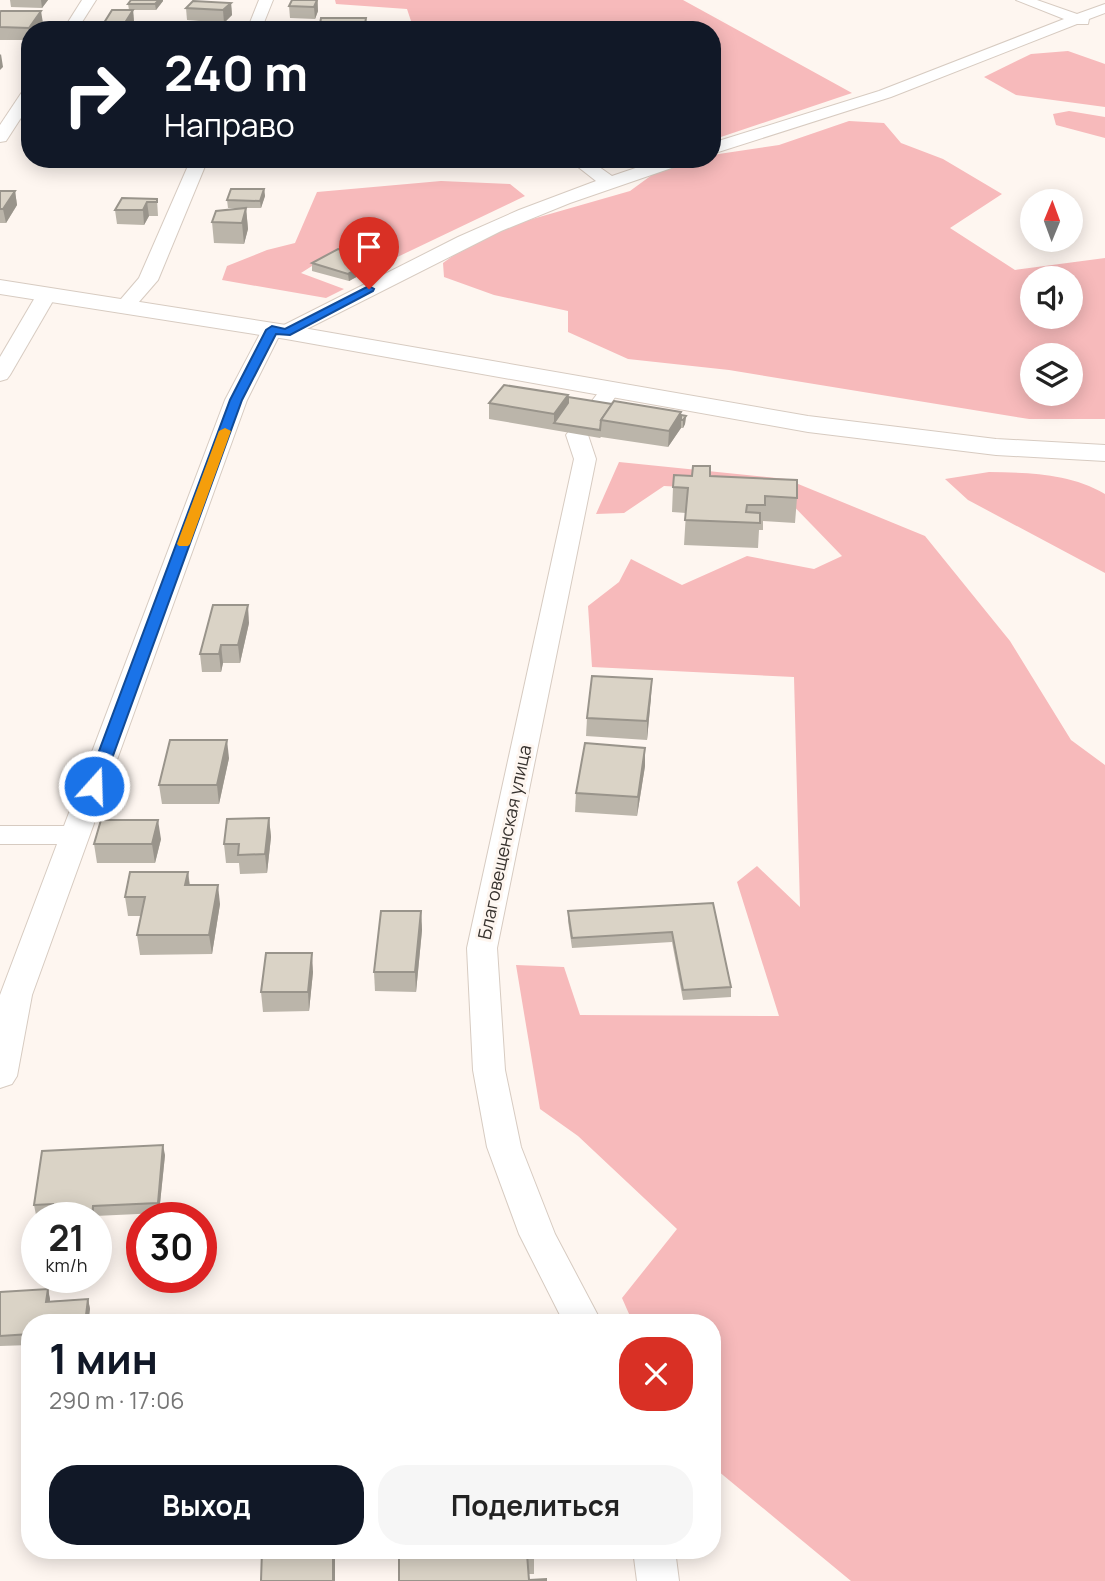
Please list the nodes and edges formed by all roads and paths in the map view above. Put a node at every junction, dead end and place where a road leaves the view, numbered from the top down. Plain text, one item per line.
1 (89, 0) edge
2 (266, 0) edge
3 (1023, 0) edge
4 (1105, 8) edge
5 (1076, 19) junction
6 (76, 21) edge
7 (258, 21) edge
8 (1095, 26) dead end
9 (21, 106) edge
10 (0, 137) edge
11 (721, 146) edge
12 (196, 168) edge
13 (589, 168) edge
14 (652, 168) edge
15 (609, 182) junction
16 (0, 286) edge
17 (47, 294) junction
18 (125, 306) junction
19 (279, 331) junction
20 (0, 375) edge
21 (611, 389) junction
22 (1105, 453) edge
23 (0, 835) edge
24 (75, 835) junction
25 (0, 1076) edge
26 (578, 1314) edge
27 (655, 1559) edge
28 (658, 1581) edge

1 - 6 street
2 - 7 street
3 - 5 street
4 - 5 street
5 - 8 street
5 - 11 street
9 - 10 street
12 - 18 street
13 - 15 street
14 - 15 street
15 - 19 street
16 - 17 street
17 - 18 street
17 - 20 street
18 - 19 street
19 - 21 street
19 - 24 street
21 - 22 street
21 - 26 street, Благовещенская улица
23 - 24 street
24 - 25 street
27 - 28 street

